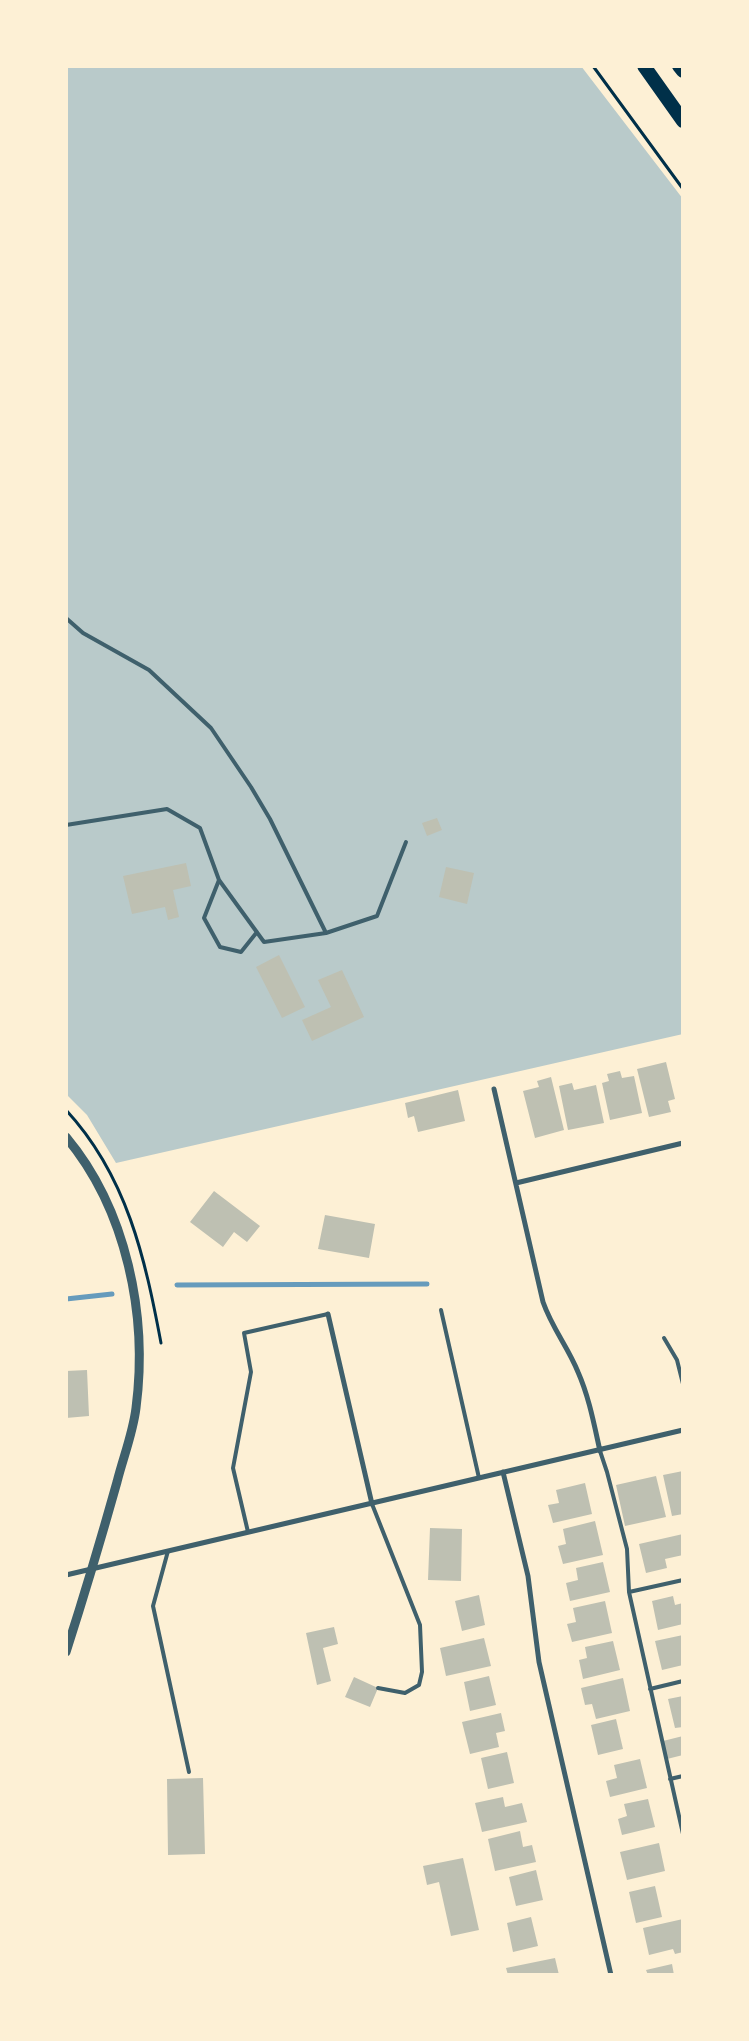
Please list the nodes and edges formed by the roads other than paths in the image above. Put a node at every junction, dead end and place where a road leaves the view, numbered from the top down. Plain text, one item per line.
1 (644, 66) edge
2 (679, 66) edge
3 (683, 70) edge
4 (683, 121) edge
5 (66, 618) edge
6 (66, 825) edge
7 (406, 842) dead end
8 (219, 880) junction
9 (257, 932) junction
10 (326, 933) junction
11 (494, 1089) dead end
12 (66, 1137) edge
13 (683, 1143) edge
14 (516, 1183) junction
15 (441, 1310) dead end
16 (328, 1314) joint
17 (664, 1338) dead end
18 (683, 1384) edge
19 (683, 1430) edge
20 (600, 1451) junction
21 (504, 1472) junction
22 (479, 1478) junction
23 (372, 1504) junction
24 (248, 1532) junction
25 (168, 1551) junction
26 (93, 1569) junction
27 (66, 1575) edge
28 (683, 1580) edge
29 (629, 1592) junction
30 (66, 1652) edge
31 (683, 1682) edge
32 (378, 1688) dead end
33 (650, 1689) junction
34 (189, 1772) dead end
35 (683, 1776) edge
36 (670, 1779) junction
37 (683, 1834) edge
38 (611, 1975) edge

1 - 4 highway
2 - 3 highway
5 - 10 lane
6 - 8 lane
7 - 10 lane
8 - 9 lane
8 - 9 lane
9 - 10 lane
11 - 14 street
12 - 26 street
13 - 14 street
14 - 20 street
15 - 22 lane
16 - 23 street
16 - 24 lane
17 - 18 lane
19 - 20 street
20 - 21 street
20 - 29 lane
21 - 22 street
21 - 38 street
22 - 23 street
23 - 24 street
23 - 32 lane
24 - 25 street
25 - 26 street
25 - 34 lane
26 - 27 street
26 - 30 street
28 - 29 lane
29 - 33 lane
31 - 33 lane
33 - 36 lane
35 - 36 lane
36 - 37 lane

